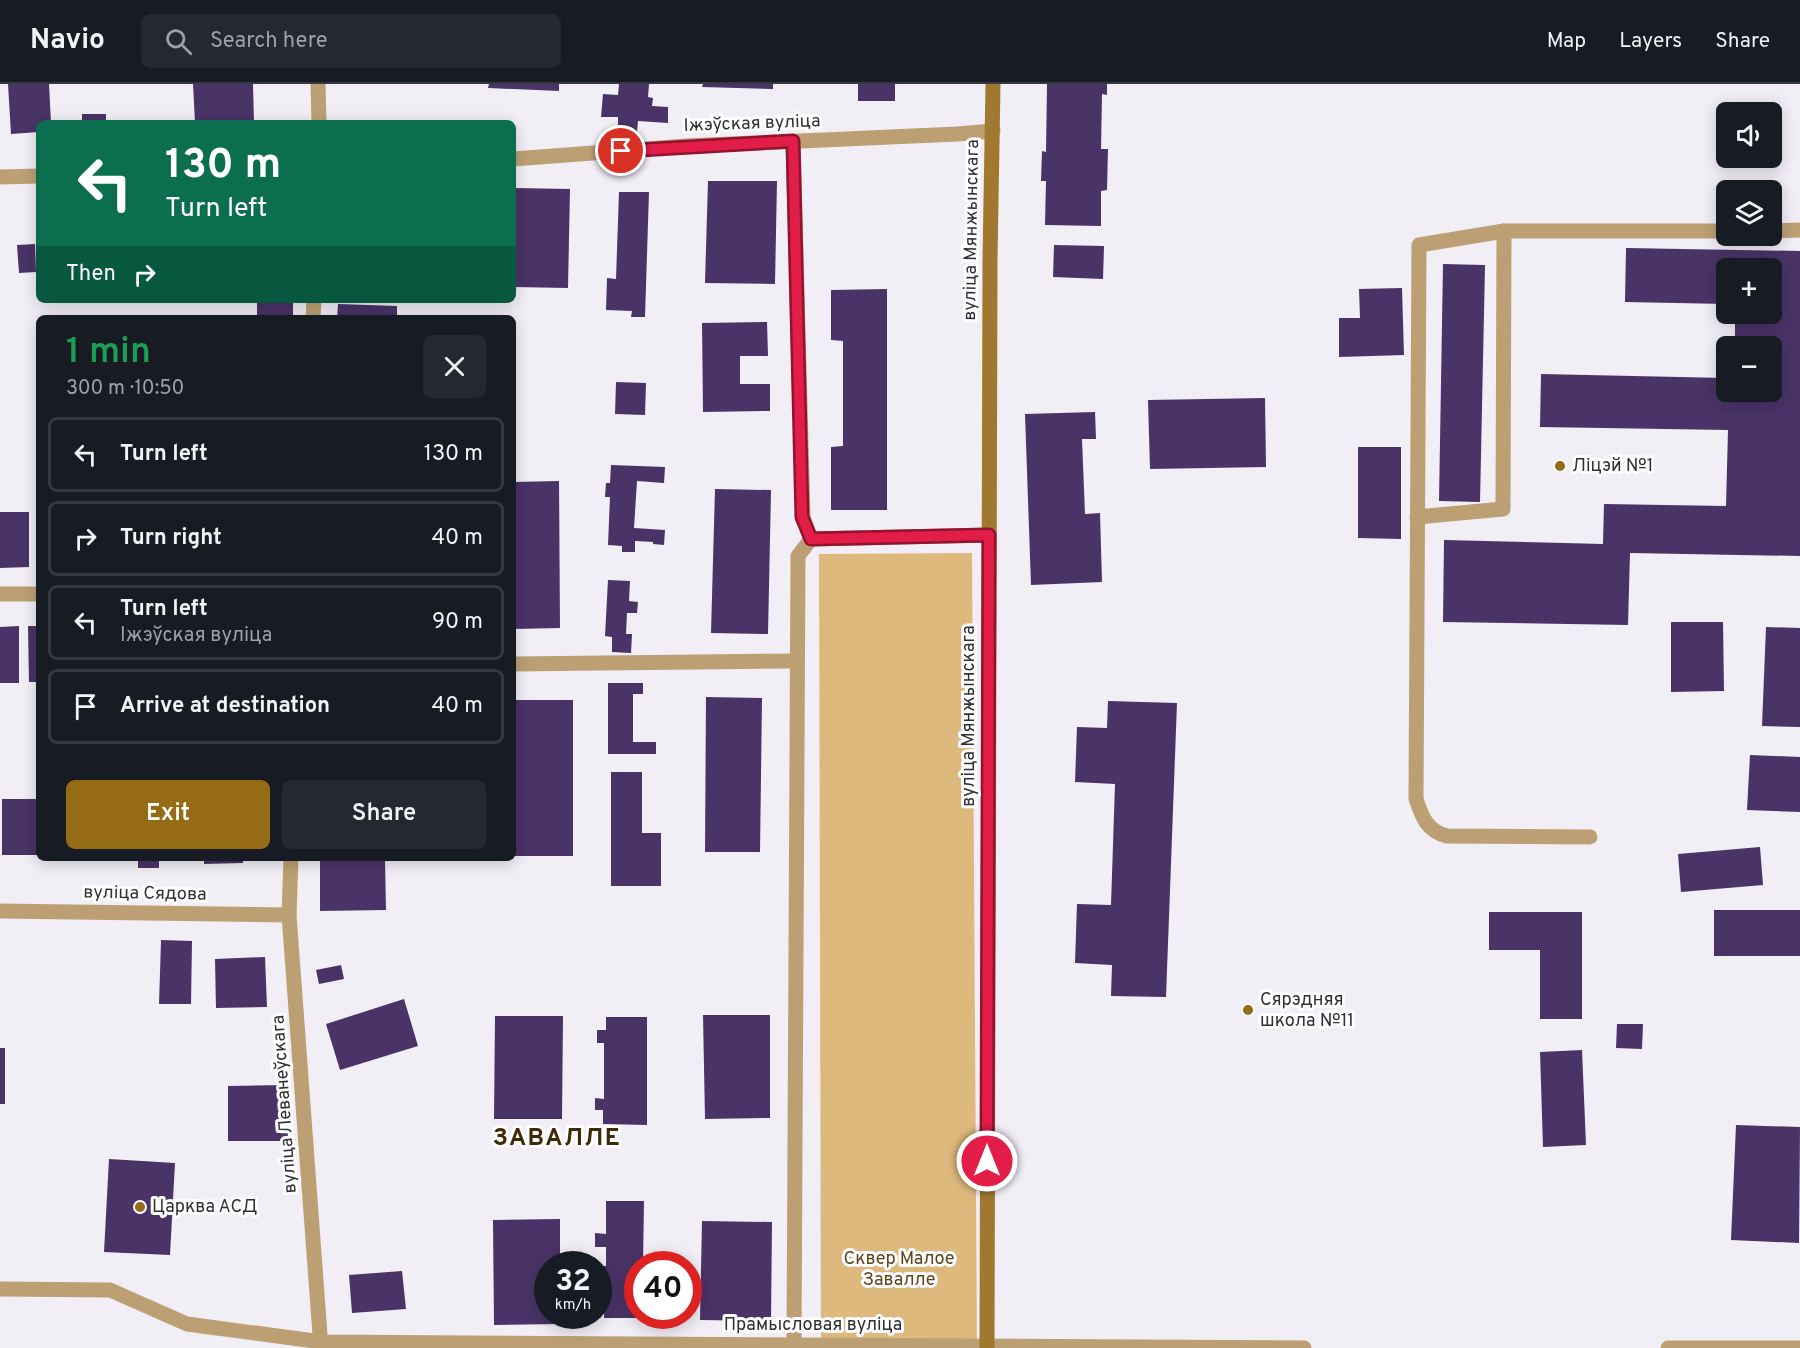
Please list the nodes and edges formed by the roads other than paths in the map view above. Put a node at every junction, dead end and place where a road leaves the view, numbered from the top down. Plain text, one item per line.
1 (318, 84) edge
2 (993, 84) edge
3 (319, 120) edge
4 (993, 131) junction
5 (793, 141) junction
6 (516, 159) edge
7 (36, 176) edge
8 (0, 177) edge
9 (1800, 230) edge
10 (1504, 231) junction
11 (1716, 231) edge
12 (1782, 231) edge
13 (1418, 517) junction
14 (989, 535) junction
15 (811, 539) junction
16 (0, 594) edge
17 (36, 594) edge
18 (797, 661) junction
19 (516, 664) edge
20 (1590, 837) dead end
21 (291, 861) edge
22 (0, 911) edge
23 (289, 915) junction
24 (0, 1288) edge
25 (321, 1345) edge
26 (794, 1345) junction
27 (852, 1347) edge
28 (987, 1347) edge
29 (1304, 1348) edge
30 (1668, 1348) edge
31 (1800, 1348) edge

1 - 3 street
2 - 4 street, вуліца Мянжынскага
4 - 5 street, Іжэўская вуліца
4 - 14 street, вуліца Мянжынскага
5 - 6 street, Іжэўская вуліца
5 - 15 street
7 - 8 street
9 - 12 street
10 - 11 street
10 - 13 street
10 - 13 street
13 - 20 street
14 - 15 street
14 - 28 street, вуліца Мянжынскага
15 - 18 street
16 - 17 street
18 - 19 street
18 - 26 street
21 - 23 street, вуліца Леванеўскага
22 - 23 street, вуліца Сядова
23 - 25 street, вуліца Леванеўскага
24 - 25 street, Прамысловая вуліца
25 - 26 street, Прамысловая вуліца
26 - 27 street, Прамысловая вуліца
27 - 28 street, Прамысловая вуліца
28 - 29 street, Прамысловая вуліца
30 - 31 street

